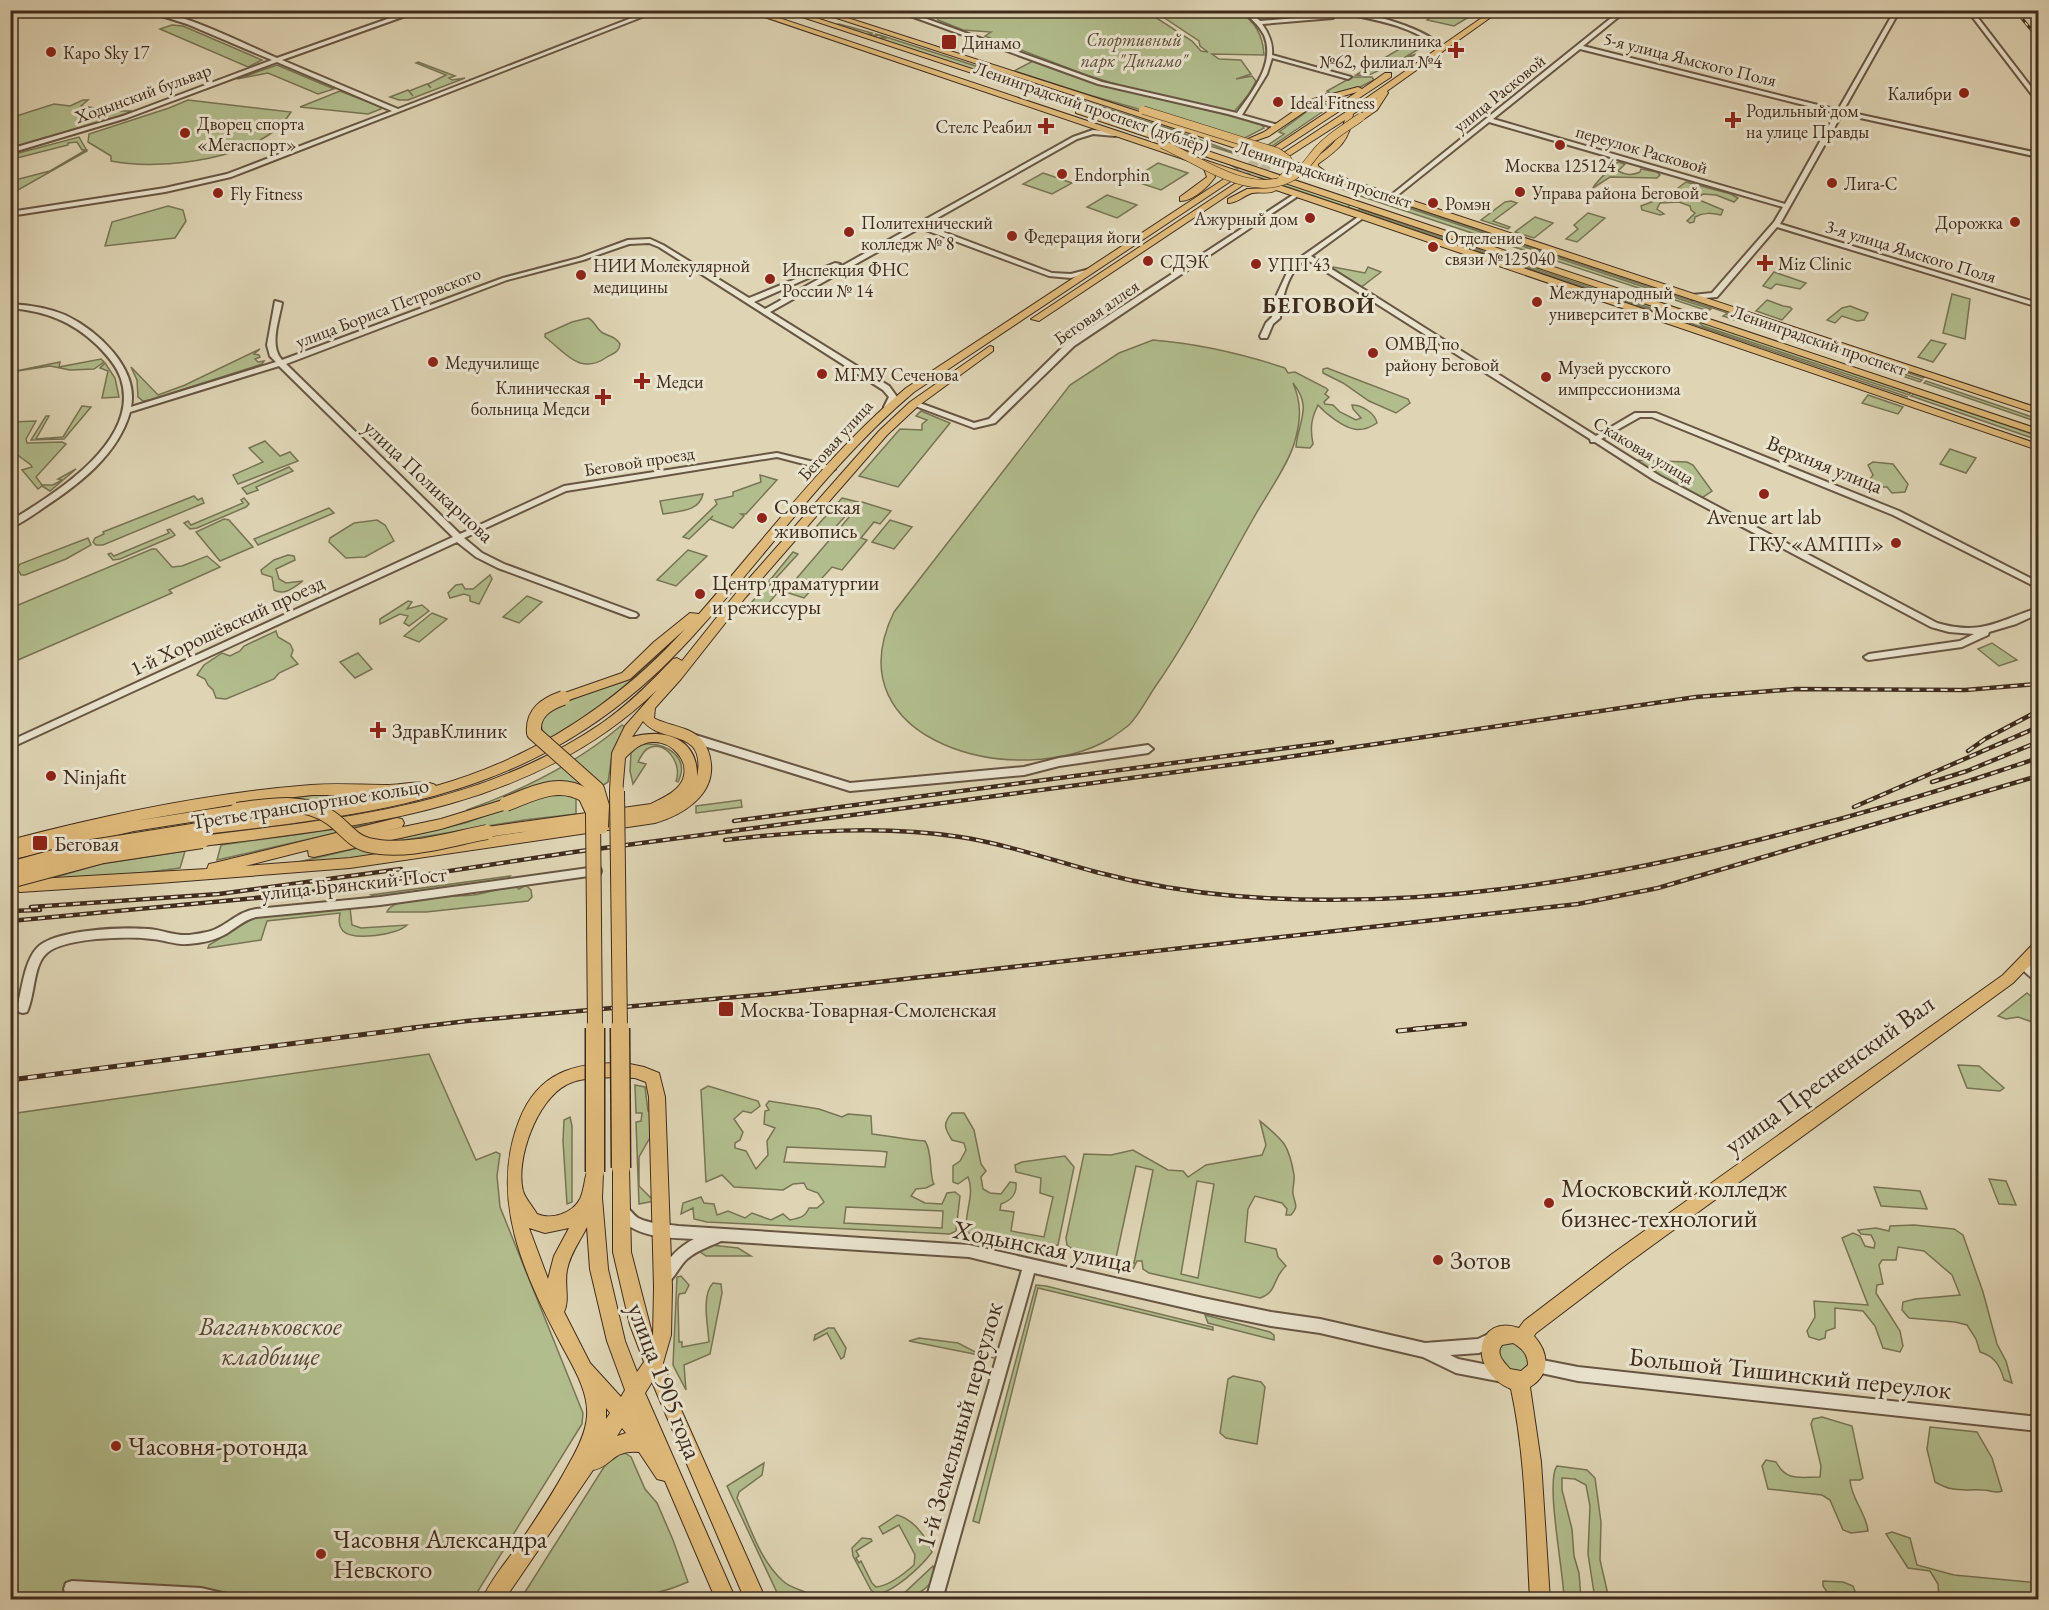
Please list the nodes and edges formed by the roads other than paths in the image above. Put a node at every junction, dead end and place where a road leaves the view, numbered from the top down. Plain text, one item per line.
1 (145, 10) edge
2 (166, 10) edge
3 (420, 10) edge
4 (648, 10) edge
5 (658, 10) edge
6 (747, 10) edge
7 (768, 10) edge
8 (784, 10) edge
9 (795, 10) edge
10 (815, 10) edge
11 (862, 10) edge
12 (896, 10) edge
13 (1244, 10) edge
14 (1336, 10) edge
15 (1625, 10) edge
16 (1898, 10) edge
17 (1968, 10) edge
18 (2032, 10) edge
19 (872, 11) edge
20 (1496, 11) edge
21 (1360, 12) edge
22 (830, 15) junction
23 (2038, 18) edge
24 (799, 20) junction
25 (1259, 23) junction
26 (854, 25) junction
27 (1441, 40) junction
28 (1579, 47) junction
29 (1270, 56) junction
30 (284, 58) junction
31 (277, 60) junction
32 (915, 65) junction
33 (1348, 77) dead end
34 (1393, 77) junction
35 (999, 85) junction
36 (1079, 96) junction
37 (2038, 99) edge
38 (414, 103) junction
39 (1028, 103) junction
40 (400, 108) junction
41 (1358, 108) junction
42 (1839, 112) junction
43 (1239, 115) junction
44 (1328, 115) junction
45 (1071, 118) junction
46 (1086, 119) junction
47 (1490, 120) junction
48 (1276, 126) junction
49 (1191, 131) junction
50 (1122, 135) junction
51 (1314, 136) junction
52 (1075, 138) junction
53 (1226, 142) junction
54 (1187, 145) junction
55 (10, 151) edge
56 (1286, 154) tunnel mouth
57 (1273, 155) junction
58 (2038, 155) edge
59 (1192, 159) junction
60 (1323, 174) junction
61 (1230, 179) tunnel mouth
62 (1309, 181) junction
63 (1275, 182) junction
64 (1242, 183) tunnel mouth
65 (1265, 183) junction
66 (1298, 194) junction
67 (1392, 197) junction
68 (1786, 206) junction
69 (10, 212) edge
70 (1364, 216) junction
71 (919, 225) junction
72 (1776, 225) junction
73 (884, 244) junction
74 (1134, 254) junction
75 (1306, 256) junction
76 (1094, 269) junction
77 (1051, 275) junction
78 (1060, 291) junction
79 (1714, 295) junction
80 (1695, 297) junction
81 (749, 301) junction
82 (278, 303) dead end
83 (2038, 305) edge
84 (10, 306) edge
85 (1722, 306) junction
86 (765, 312) junction
87 (1264, 336) dead end
88 (281, 363) junction
89 (886, 388) junction
90 (910, 390) junction
91 (914, 404) junction
92 (888, 407) junction
93 (126, 411) junction
94 (2038, 411) edge
95 (2038, 425) edge
96 (2038, 432) edge
97 (1594, 440) junction
98 (2038, 447) edge
99 (831, 469) junction
100 (10, 525) edge
101 (459, 537) junction
102 (2038, 585) edge
103 (729, 588) junction
104 (734, 605) junction
105 (2038, 611) edge
106 (633, 615) dead end
107 (1985, 632) junction
108 (1869, 657) dead end
109 (627, 693) joint
110 (649, 706) junction
111 (691, 738) junction
112 (668, 740) junction
113 (10, 745) edge
114 (1148, 749) dead end
115 (733, 751) junction
116 (703, 754) junction
117 (619, 757) junction
118 (553, 760) junction
119 (692, 770) junction
120 (491, 774) junction
121 (203, 835) junction
122 (10, 845) edge
123 (10, 855) edge
124 (10, 869) edge
125 (596, 871) junction
126 (185, 876) junction
127 (159, 878) junction
128 (15, 883) edge
129 (2038, 948) edge
130 (2024, 963) junction
131 (2038, 976) edge
132 (23, 1008) dead end
133 (595, 1172) junction
134 (515, 1187) junction
135 (620, 1205) junction
136 (585, 1206) junction
137 (661, 1229) junction
138 (720, 1236) junction
139 (1030, 1264) junction
140 (663, 1287) junction
141 (559, 1320) junction
142 (1497, 1337) junction
143 (1523, 1338) junction
144 (1425, 1350) junction
145 (653, 1364) junction
146 (583, 1366) junction
147 (1537, 1366) junction
148 (1511, 1378) junction
149 (635, 1391) junction
150 (622, 1412) junction
151 (2038, 1424) edge
152 (644, 1444) junction
153 (684, 1502) junction
154 (553, 1511) junction
155 (72, 1589) dead end
156 (221, 1599) edge
157 (492, 1599) edge
158 (726, 1599) edge
159 (756, 1599) edge
160 (934, 1599) edge
161 (1540, 1599) edge

1 - 31 street
2 - 30 street
3 - 30 street, Ходынский бульвар
4 - 38 street
5 - 38 street
6 - 32 main road, Ленинградский проспект (дублёр)
7 - 24 main road, Ленинградский проспект
8 - 62 main road, Ленинградский проспект
9 - 26 main road, Ленинградский проспект (дублёр)
10 - 22 main road, Ленинградский проспект (дублёр)
11 - 22 street
12 - 43 street
13 - 25 street
14 - 21 street
14 - 25 street
15 - 28 street, улица Расковой
16 - 42 street
17 - 37 street
18 - 23 street
19 - 26 street
20 - 27 main road
20 - 34 main road
21 - 27 street
22 - 26 main road, Ленинградский проспект (дублёр)
24 - 32 main road
24 - 35 main road, Ленинградский проспект
25 - 29 street
26 - 36 main road, Ленинградский проспект (дублёр)
27 - 34 main road
28 - 42 street, 5-я улица Ямского Поля
28 - 47 street, улица Расковой
29 - 33 street
29 - 43 street
30 - 31 street, Ходынский бульвар
30 - 40 street
31 - 40 street
31 - 55 street, Ходынский бульвар
32 - 39 main road, Ленинградский проспект (дублёр)
34 - 41 main road
34 - 44 main road
34 - 48 main road
34 - 63 main road, bridge
35 - 46 main road
35 - 54 main road, Ленинградский проспект
36 - 49 main road, Ленинградский проспект (дублёр)
36 - 63 main road, bridge
38 - 40 street
39 - 45 main road, Ленинградский проспект (дублёр)
39 - 46 main road
40 - 69 street
41 - 51 main road
41 - 60 main road
42 - 58 street, 5-я улица Ямского Поля
42 - 68 street
43 - 48 street
44 - 57 main road
44 - 57 main road
45 - 50 main road, Ленинградский проспект (дублёр)
45 - 52 street
46 - 63 main road, bridge
47 - 67 street, улица Расковой
47 - 68 street, переулок Расковой
48 - 53 main road
49 - 53 main road, Ленинградский проспект (дублёр)
49 - 62 main road
50 - 52 street
50 - 59 main road, Ленинградский проспект (дублёр)
51 - 56 main road
51 - 57 main road
52 - 71 street
53 - 57 main road, Ленинградский проспект (дублёр)
54 - 65 main road
54 - 96 main road, Ленинградский проспект
57 - 60 main road, Ленинградский проспект (дублёр)
59 - 65 main road, Ленинградский проспект (дублёр)
59 - 76 main road
60 - 67 main road, Ленинградский проспект (дублёр)
61 - 76 main road, Беговая улица
62 - 95 main road, Ленинградский проспект
64 - 74 main road, Беговая улица
65 - 66 main road, Ленинградский проспект (дублёр)
66 - 70 main road, Ленинградский проспект (дублёр)
66 - 74 main road, Беговая улица
66 - 91 street, Беговая аллея
67 - 80 main road, Ленинградский проспект (дублёр)
68 - 72 street
70 - 75 street
70 - 98 main road, Ленинградский проспект (дублёр)
71 - 73 street
71 - 77 street
72 - 79 street
72 - 83 street, 3-я улица Ямского Поля
73 - 81 street
73 - 86 street
74 - 91 main road, Беговая улица
75 - 87 street
75 - 97 street, Скаковая улица
76 - 77 street
76 - 78 main road, Беговая улица
77 - 78 street
78 - 90 main road, Беговая улица
79 - 80 street
79 - 85 street
80 - 85 main road, Ленинградский проспект (дублёр)
81 - 86 street
81 - 88 street, улица Бориса Петровского
82 - 88 street, улица Поликарпова
84 - 93 street
85 - 94 main road, Ленинградский проспект (дублёр)
86 - 89 street
88 - 93 street, улица Бориса Петровского
88 - 101 street, улица Поликарпова
89 - 90 street
89 - 92 street
90 - 92 main road, Беговая улица
91 - 104 main road, Беговая улица
92 - 99 main road, Беговая улица
93 - 100 street
97 - 102 street, Верхняя улица
97 - 107 street, Скаковая улица
99 - 101 street, Беговой проезд
99 - 103 main road, Беговая улица
101 - 106 street, улица Поликарпова
101 - 113 street, 1-й Хорошёвский проезд
103 - 109 main road, Беговая улица
103 - 125 main road, bridge
104 - 110 main road, улица 1905 года
104 - 118 main road, Третье транспортное кольцо
105 - 107 street
107 - 108 street
109 - 120 main road, Третье транспортное кольцо
110 - 111 main road
110 - 117 main road, улица 1905 года
111 - 115 street
111 - 116 main road
112 - 116 street
112 - 117 main road
112 - 119 main road
114 - 115 street
115 - 116 street
116 - 119 street
116 - 126 main road
117 - 135 main road, улица 1905 года, bridge
118 - 121 main road, Третье транспортное кольцо
118 - 127 main road
119 - 123 main road, bridge
120 - 121 main road, Третье транспортное кольцо
120 - 122 main road
121 - 124 main road, Третье транспортное кольцо, bridge
121 - 128 main road, Третье транспортное кольцо, bridge
125 - 126 main road, bridge
125 - 132 street, улица Брянский Пост
125 - 133 main road, улица 1905 года, bridge
126 - 127 main road
127 - 128 main road
129 - 130 main road, улица Пресненский Вал
130 - 131 street
130 - 143 main road, улица Пресненский Вал
133 - 136 main road
133 - 149 main road, улица 1905 года
134 - 136 main road
134 - 137 main road
134 - 141 main road
135 - 137 street, Ходынская улица
135 - 145 main road, улица 1905 года
136 - 141 main road
137 - 138 street, Ходынская улица
137 - 140 main road
138 - 139 street, Ходынская улица
138 - 140 street
139 - 144 street, Ходынская улица
139 - 160 street, 1-й Земельный переулок
140 - 145 main road
141 - 146 main road
142 - 143 main road
142 - 144 street, Ходынская улица
142 - 148 main road
143 - 147 main road
144 - 148 street, Ходынская улица
145 - 149 main road
145 - 159 main road, улица 1905 года
146 - 150 main road
146 - 154 main road
147 - 148 main road
147 - 151 street, Большой Тишинский переулок
148 - 161 main road
149 - 150 main road
149 - 153 main road, улица 1905 года
150 - 152 main road
150 - 154 main road
152 - 153 main road
152 - 154 main road
153 - 158 main road, улица 1905 года
154 - 157 main road
155 - 156 street

